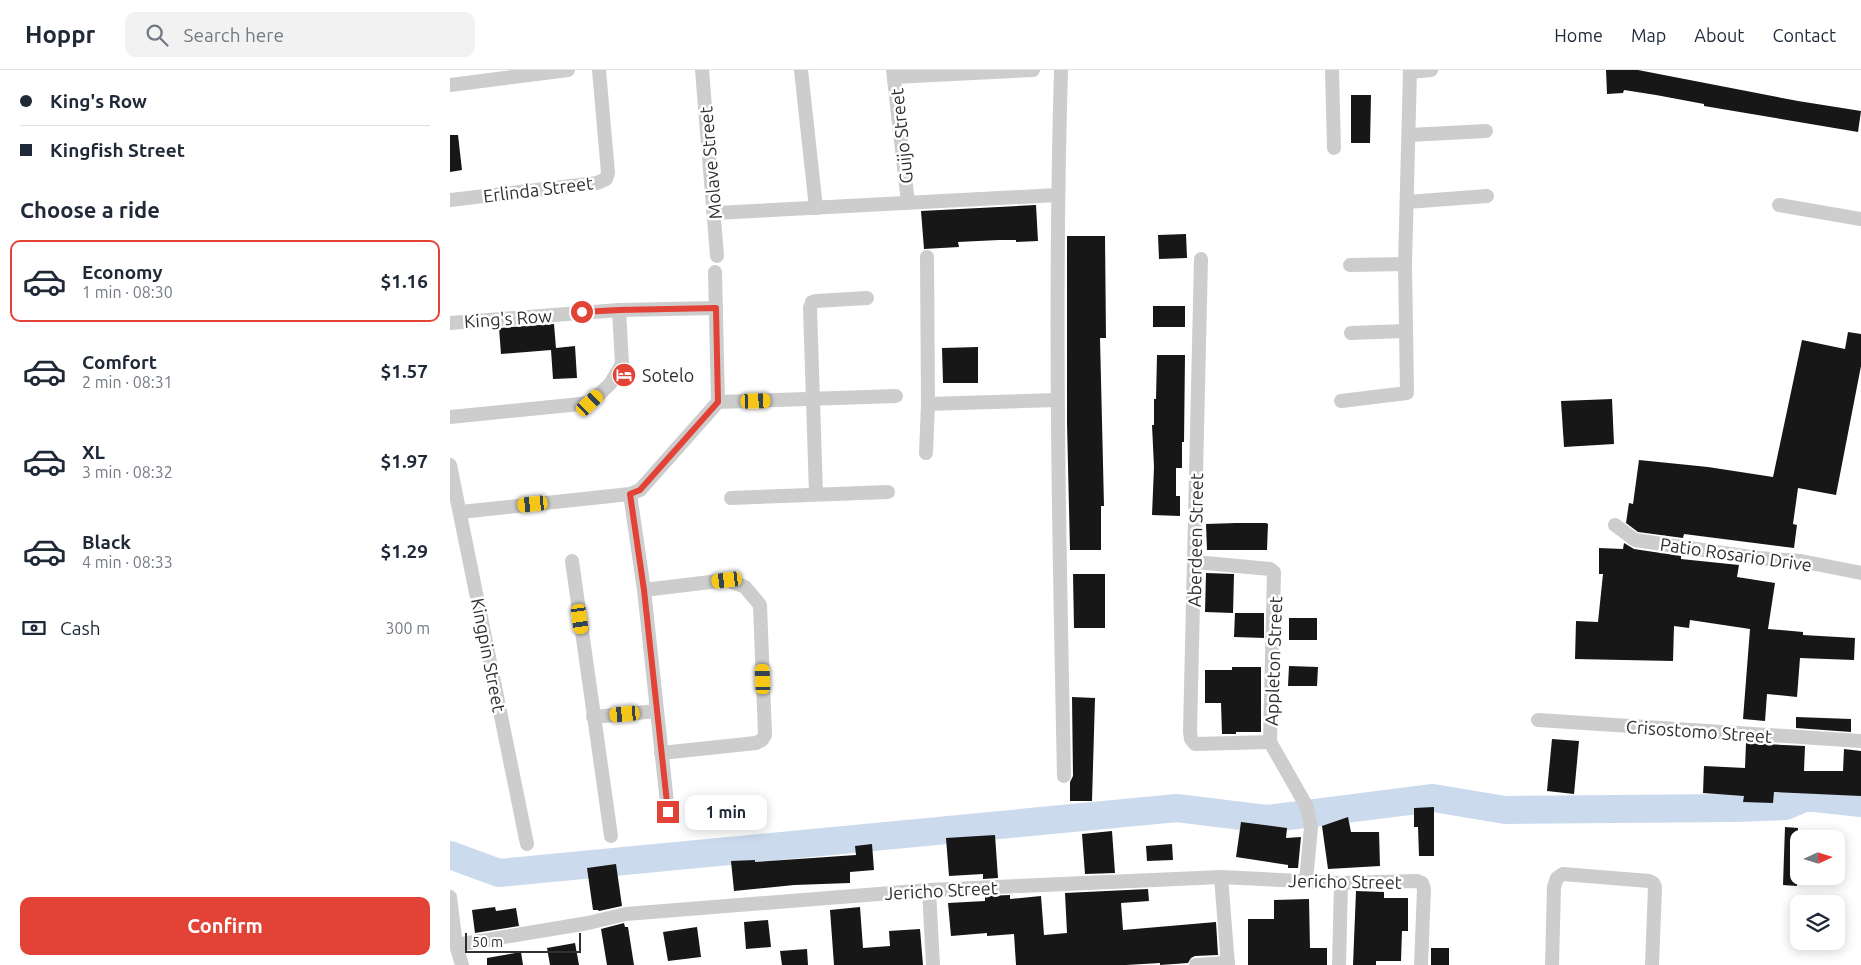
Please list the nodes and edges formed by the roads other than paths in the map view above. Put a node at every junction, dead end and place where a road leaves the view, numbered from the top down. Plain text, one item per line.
1 (568, 70) edge
2 (599, 70) edge
3 (702, 70) edge
4 (801, 70) edge
5 (1033, 70) edge
6 (1061, 70) edge
7 (1332, 70) edge
8 (1431, 70) edge
9 (1410, 71) edge
10 (894, 73) edge
11 (450, 85) edge
12 (1486, 131) dead end
13 (1409, 135) junction
14 (1334, 148) dead end
15 (1057, 195) junction
16 (1487, 196) dead end
17 (450, 200) edge
18 (1407, 202) junction
19 (908, 203) junction
20 (1778, 205) dead end
21 (816, 208) junction
22 (715, 213) junction
23 (1861, 219) edge
24 (718, 256) dead end
25 (927, 257) dead end
26 (1201, 259) dead end
27 (1405, 264) junction
28 (1350, 265) dead end
29 (715, 272) dead end
30 (867, 298) dead end
31 (716, 308) junction
32 (619, 310) junction
33 (450, 323) edge
34 (1405, 330) junction
35 (1351, 333) dead end
36 (896, 396) dead end
37 (813, 398) junction
38 (1057, 400) junction
39 (1341, 401) dead end
40 (718, 402) junction
41 (928, 404) junction
42 (450, 417) edge
43 (926, 454) dead end
44 (450, 465) edge
45 (888, 492) dead end
46 (630, 494) junction
47 (816, 494) junction
48 (731, 498) dead end
49 (461, 512) junction
50 (1615, 524) dead end
51 (572, 561) dead end
52 (1195, 562) junction
53 (1861, 573) edge
54 (644, 590) junction
55 (657, 711) junction
56 (593, 717) junction
57 (1538, 720) dead end
58 (1861, 741) edge
59 (1270, 742) junction
60 (661, 753) junction
61 (1064, 776) dead end
62 (668, 812) dead end
63 (611, 836) dead end
64 (527, 844) dead end
65 (1221, 877) junction
66 (1306, 881) junction
67 (1341, 883) junction
68 (929, 890) junction
69 (450, 897) edge
70 (456, 945) junction
71 (1228, 964) edge
72 (462, 965) edge
73 (933, 965) edge
74 (1196, 965) edge
75 (1339, 965) edge
76 (1421, 965) edge
77 (1552, 965) edge
78 (1652, 965) edge

1 - 11 street
2 - 17 street, Erlinda Street
3 - 22 street, Molave Street
4 - 21 street
5 - 10 street
6 - 15 street
7 - 14 street
8 - 9 street
9 - 13 street
10 - 19 street, Guijo Street
12 - 13 street
13 - 18 street
15 - 19 street
15 - 38 street
16 - 18 street
18 - 27 street
19 - 21 street
20 - 23 street
21 - 22 street
22 - 24 street, Molave Street
25 - 41 street
26 - 52 street, Aberdeen Street
27 - 28 street
27 - 34 street
29 - 31 street
30 - 37 street
31 - 32 street, King's Row
31 - 40 street
32 - 33 street, King's Row
32 - 42 street
34 - 35 street
34 - 39 street
36 - 37 street
37 - 40 street
37 - 47 street
38 - 41 street
38 - 61 street
40 - 46 street
41 - 43 street
44 - 49 street, Kingpin Street
45 - 47 street
46 - 49 street
46 - 54 street
47 - 48 street
49 - 64 street, Kingpin Street
50 - 53 street, Patio Rosario Drive
51 - 56 street
52 - 59 street, Appleton Street
52 - 59 street, Aberdeen Street
54 - 55 street
54 - 60 street
55 - 56 street
55 - 60 street
56 - 63 street
57 - 58 street, Crisostomo Street
59 - 66 street, Appleton Street
60 - 62 street
65 - 66 street, Jericho Street
65 - 68 street, Jericho Street
65 - 71 street
66 - 67 street, Jericho Street
67 - 75 street
67 - 76 street, Jericho Street
68 - 70 street, Jericho Street
68 - 73 street
69 - 70 street
70 - 72 street
71 - 74 street
77 - 78 street

